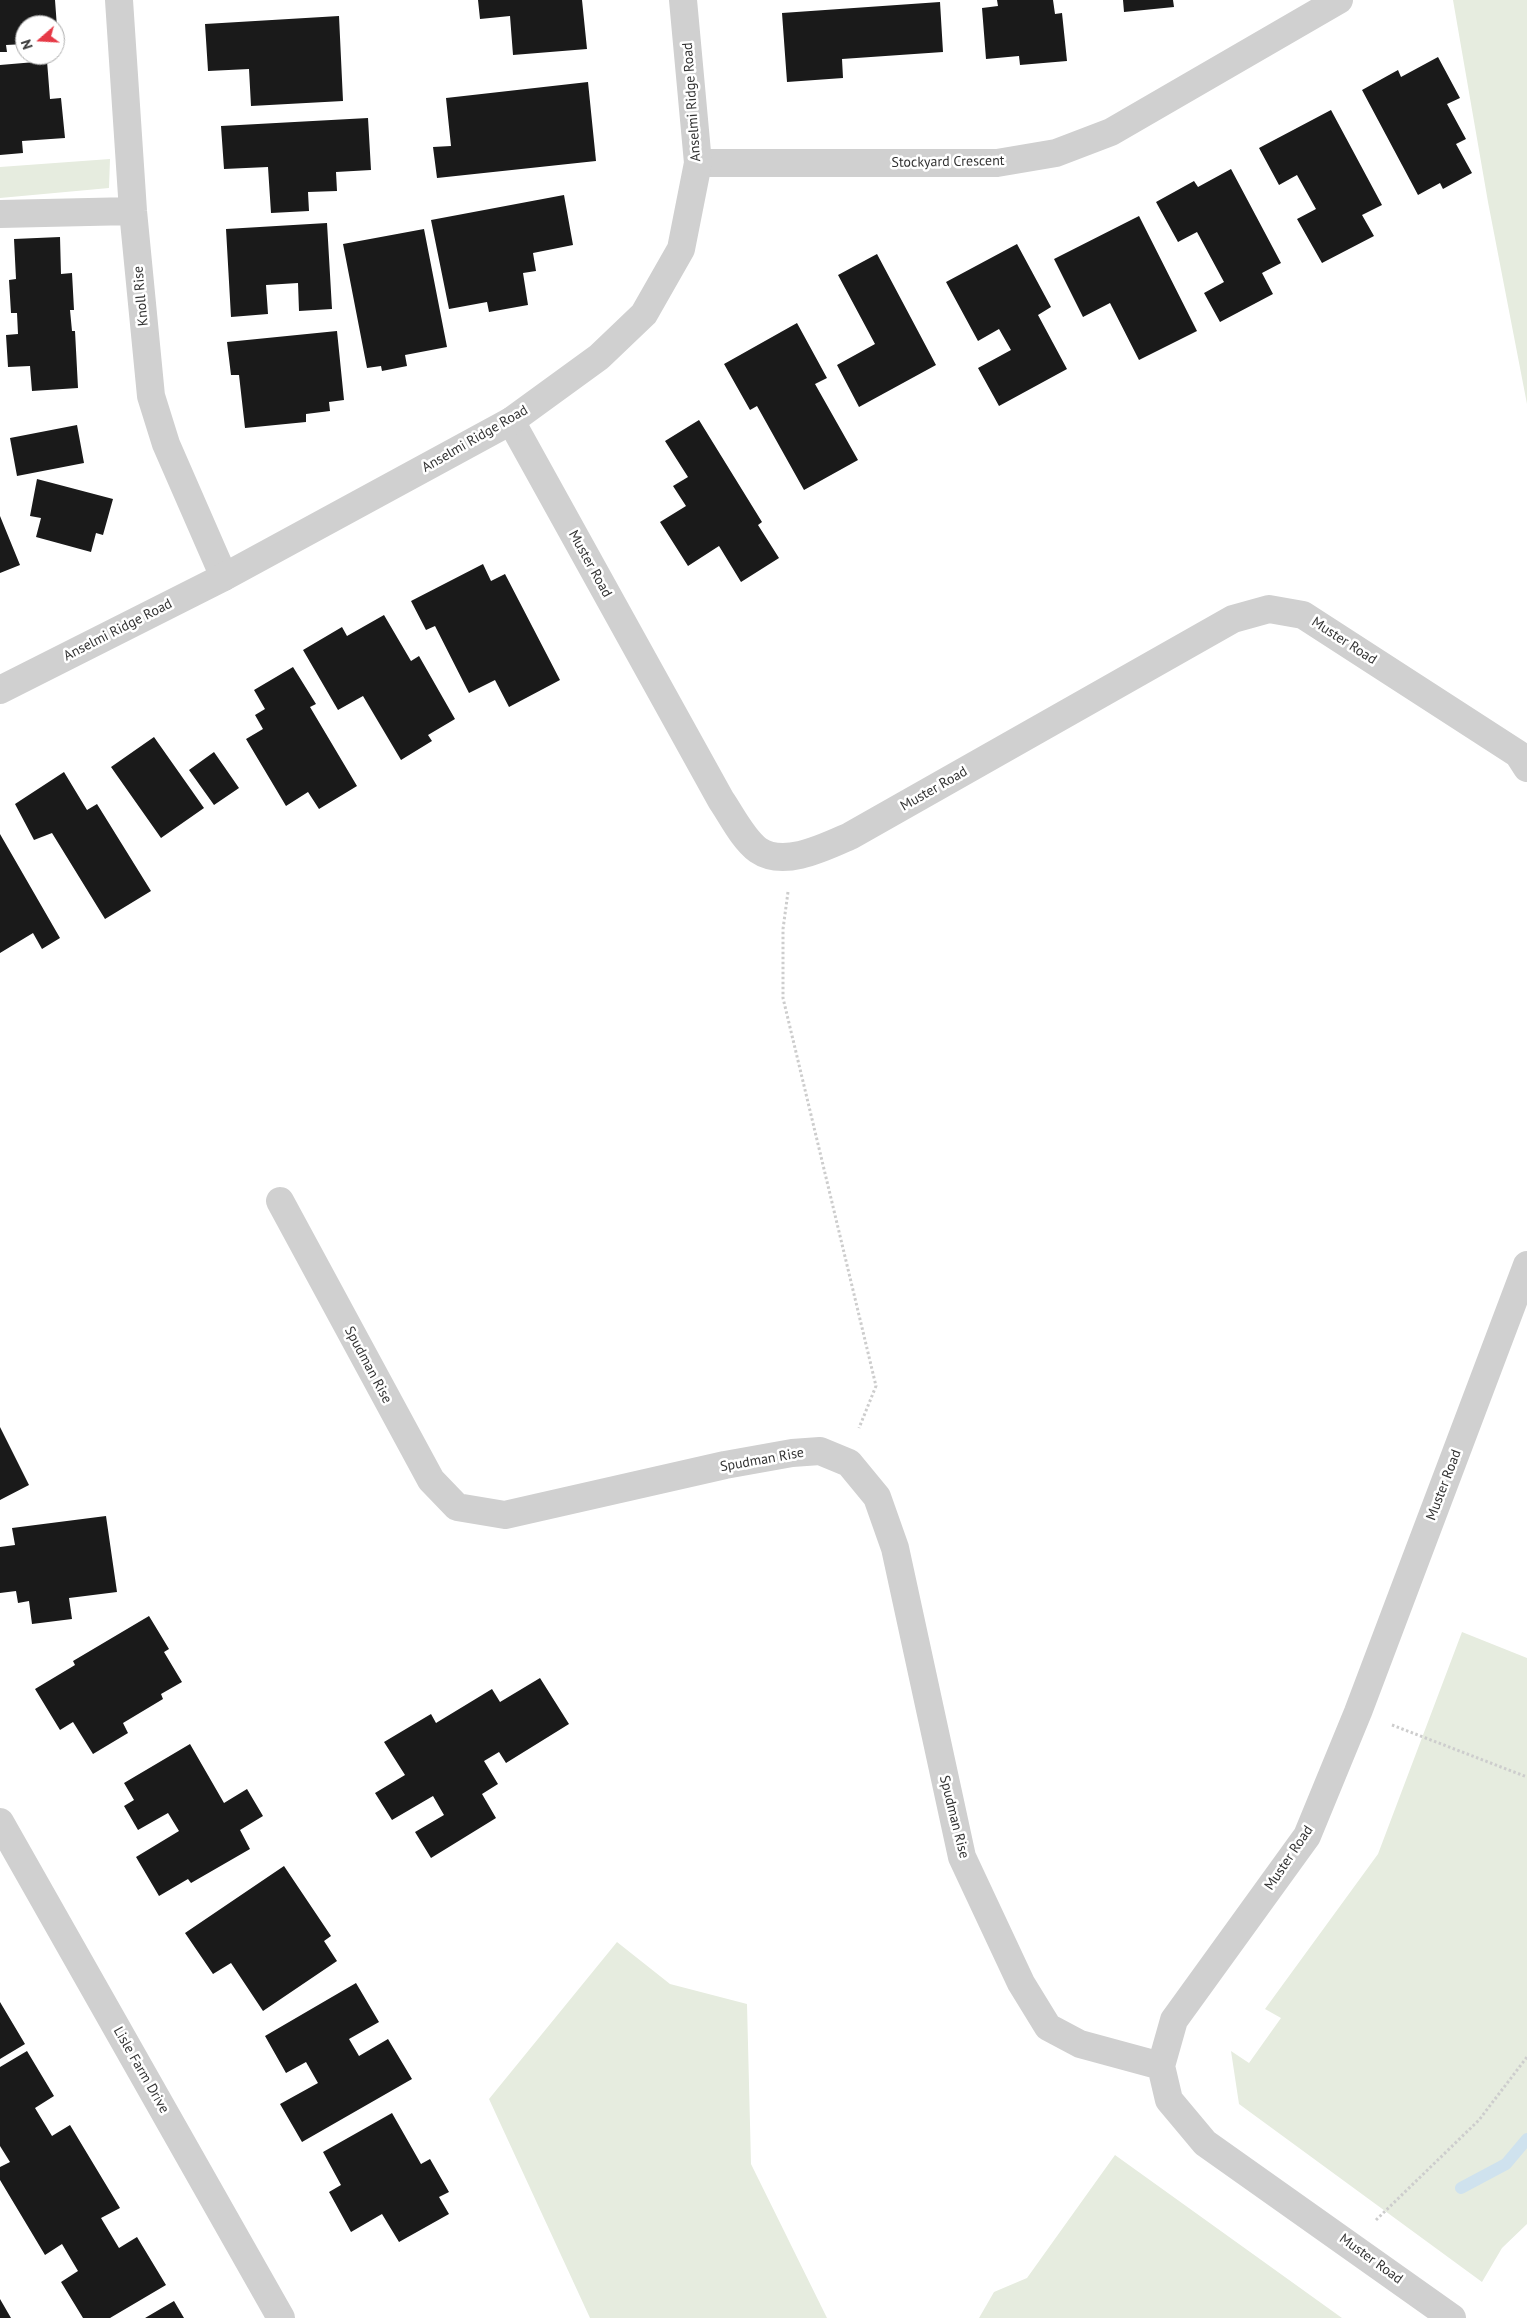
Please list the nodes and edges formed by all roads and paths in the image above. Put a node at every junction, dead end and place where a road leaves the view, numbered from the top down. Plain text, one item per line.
1 (119, 0) edge
2 (684, 0) edge
3 (1339, 0) edge
4 (698, 163) junction
5 (133, 211) junction
6 (0, 214) edge
7 (511, 421) junction
8 (224, 578) junction
9 (0, 690) edge
10 (1527, 768) edge
11 (792, 856) junction
12 (280, 1201) dead end
13 (1527, 1265) edge
14 (849, 1462) junction
15 (1358, 1712) junction
16 (1527, 1777) edge
17 (0, 1822) edge
18 (1527, 2057) edge
19 (1161, 2066) junction
20 (1351, 2245) junction
21 (281, 2318) edge
22 (1452, 2318) edge

1 - 5 street, Knoll Rise
2 - 4 street, Anselmi Ridge Road
3 - 4 street, Stockyard Crescent
4 - 7 street, Anselmi Ridge Road
5 - 6 street
5 - 8 street, Knoll Rise
7 - 8 street, Anselmi Ridge Road
7 - 11 street, Muster Road
8 - 9 street, Anselmi Ridge Road
10 - 11 street, Muster Road
11 - 14 path
12 - 14 street, Spudman Rise
13 - 15 street, Muster Road
14 - 19 street, Spudman Rise
15 - 16 path
15 - 19 street, Muster Road
17 - 21 street, Lisle Farm Drive
18 - 20 path
19 - 20 street, Muster Road
20 - 22 street, Muster Road

